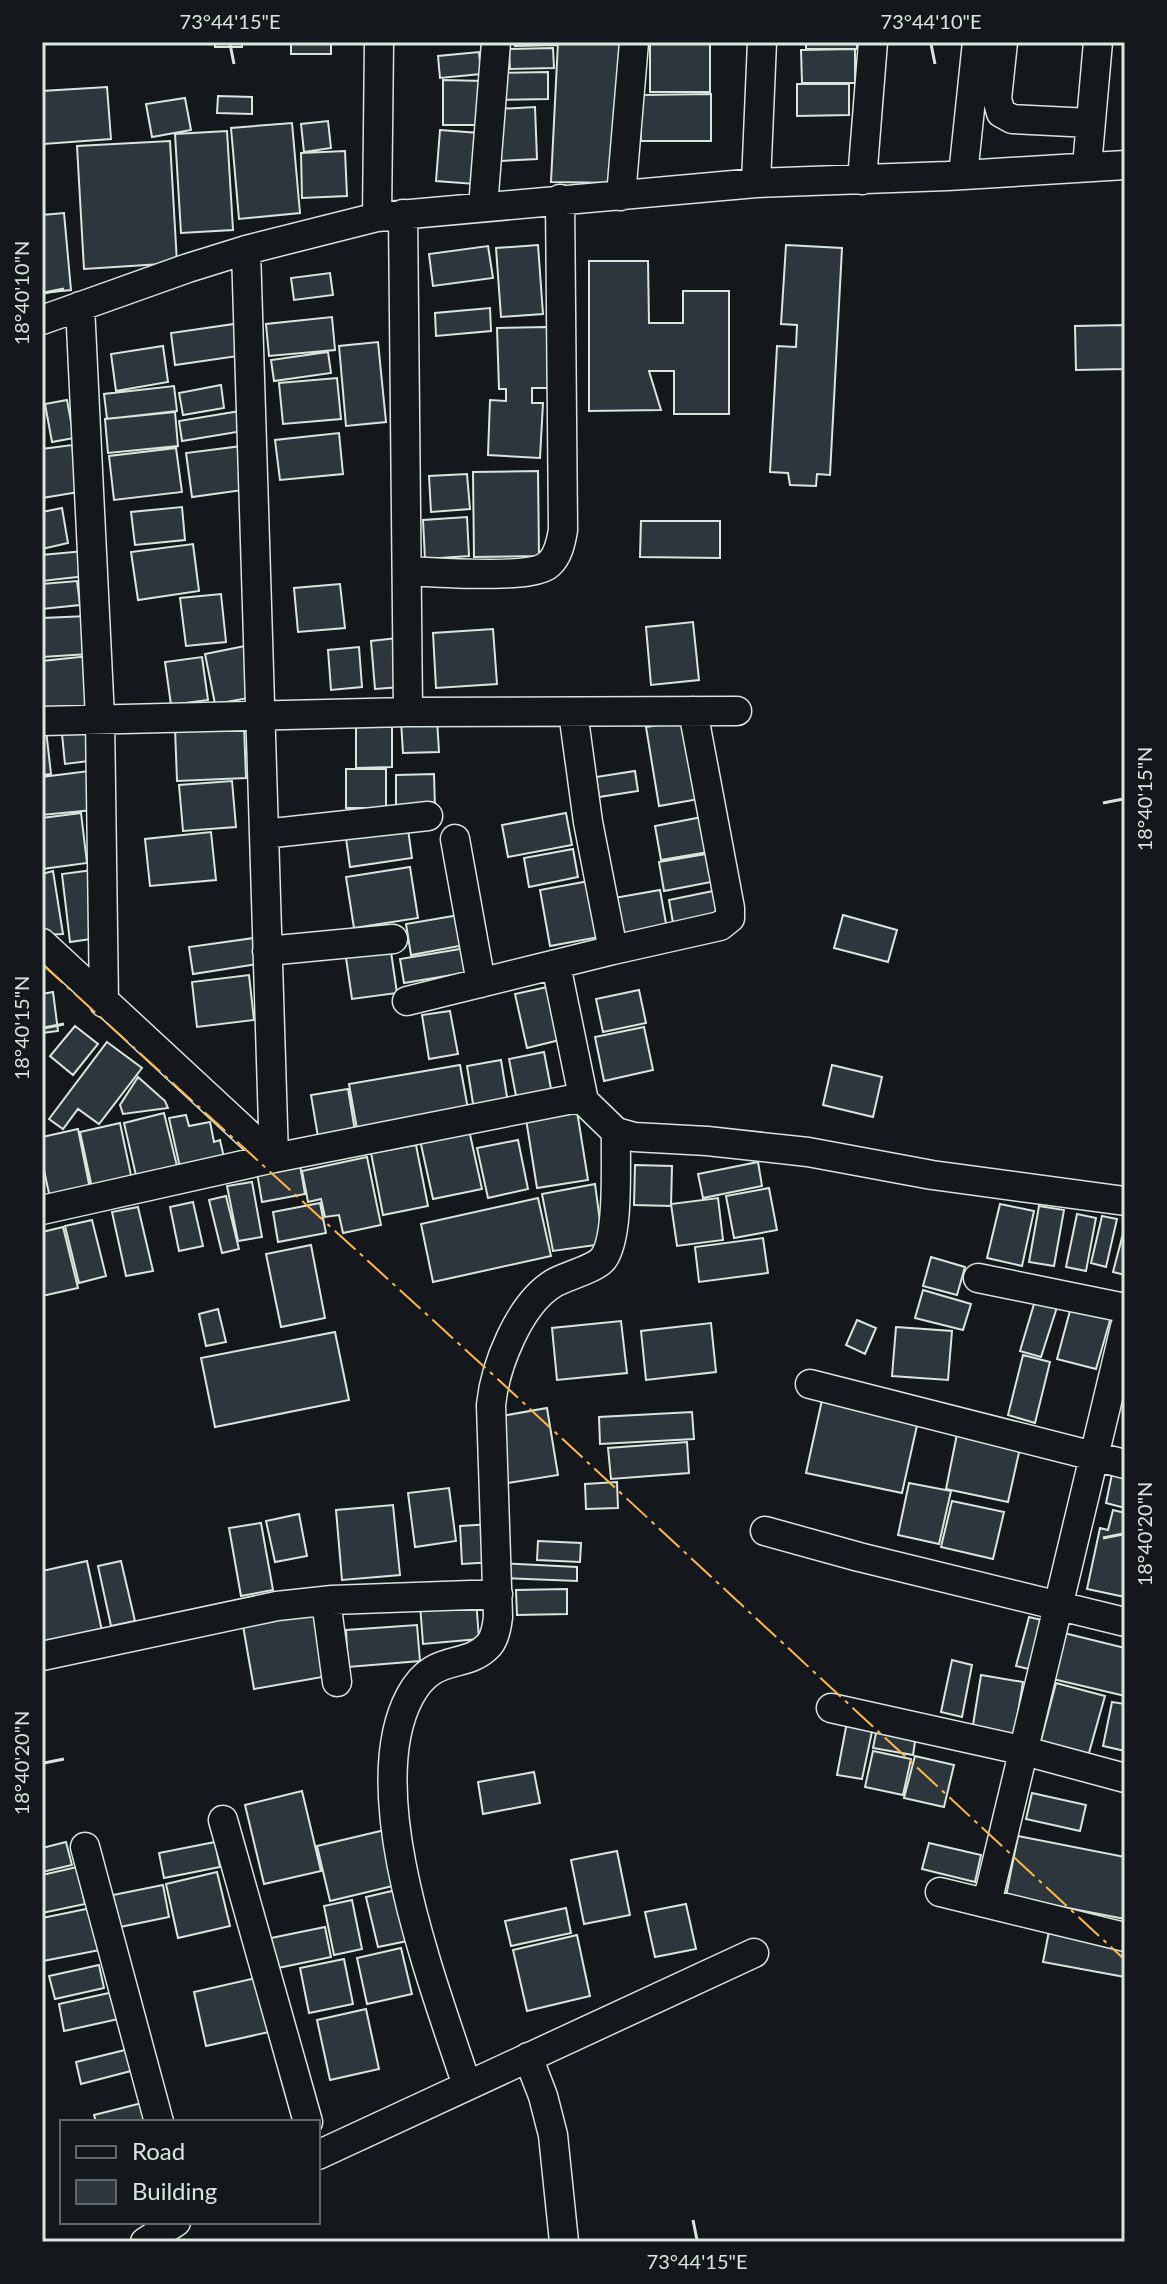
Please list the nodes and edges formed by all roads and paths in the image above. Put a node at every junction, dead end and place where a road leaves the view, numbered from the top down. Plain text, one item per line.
1 (379, 42) edge
2 (496, 42) edge
3 (634, 42) edge
4 (762, 42) edge
5 (873, 42) edge
6 (977, 42) edge
7 (1003, 42) edge
8 (1098, 42) edge
9 (1090, 123) junction
10 (1125, 165) edge
11 (1087, 166) junction
12 (963, 175) junction
13 (862, 180) junction
14 (756, 183) junction
15 (621, 196) junction
16 (560, 199) junction
17 (483, 207) junction
18 (390, 216) junction
19 (246, 250) junction
20 (80, 306) junction
21 (42, 320) edge
22 (407, 571) junction
23 (693, 711) junction
24 (737, 711) dead end
25 (408, 712) junction
26 (573, 712) junction
27 (260, 717) junction
28 (100, 718) junction
29 (42, 721) edge
30 (428, 816) dead end
31 (264, 834) junction
32 (455, 839) dead end
33 (393, 939) dead end
34 (42, 943) edge
35 (613, 950) junction
36 (267, 951) junction
37 (556, 965) junction
38 (481, 983) junction
39 (407, 1001) dead end
40 (104, 1003) junction
41 (584, 1101) junction
42 (616, 1132) junction
43 (274, 1158) junction
44 (1125, 1201) edge
45 (42, 1210) edge
46 (978, 1278) dead end
47 (1125, 1308) edge
48 (1125, 1327) edge
49 (810, 1384) dead end
50 (1095, 1456) junction
51 (1125, 1464) edge
52 (765, 1531) dead end
53 (498, 1594) junction
54 (326, 1601) junction
55 (1059, 1606) junction
56 (1125, 1622) edge
57 (42, 1656) edge
58 (337, 1682) dead end
59 (831, 1708) dead end
60 (1021, 1750) junction
61 (1125, 1778) edge
62 (223, 1820) dead end
63 (85, 1847) dead end
64 (940, 1892) dead end
65 (987, 1903) junction
66 (1125, 1937) edge
67 (754, 1953) dead end
68 (528, 2057) junction
69 (467, 2086) junction
70 (158, 2120) edge
71 (307, 2120) edge
72 (320, 2154) edge
73 (173, 2224) edge
74 (145, 2242) edge
75 (564, 2242) edge

1 - 18 street
2 - 17 street
3 - 15 street
4 - 14 street
5 - 13 street
6 - 12 street
7 - 9 street
8 - 9 street
9 - 11 street
10 - 11 street
11 - 12 street
12 - 13 street
13 - 14 street
14 - 15 street
15 - 16 street
16 - 17 street
16 - 22 street
17 - 18 street
18 - 19 street
18 - 22 street
19 - 20 street
19 - 27 street
20 - 21 street
20 - 28 street
22 - 25 street
23 - 24 street
23 - 26 street
23 - 35 street
25 - 26 street
25 - 27 street
26 - 35 street
27 - 28 street
27 - 31 street
28 - 29 street
28 - 40 street
30 - 31 street
31 - 36 street
32 - 38 street
33 - 36 street
34 - 40 street
35 - 37 street
36 - 43 street
37 - 38 street
37 - 41 street
38 - 39 street
40 - 43 street
41 - 42 street
41 - 43 street
42 - 44 street
42 - 53 street
43 - 45 street
46 - 47 street
48 - 50 street
49 - 50 street
50 - 51 street
50 - 55 street
52 - 55 street
53 - 54 street
53 - 69 street
54 - 57 street
54 - 58 street
55 - 56 street
55 - 60 street
59 - 60 street
60 - 61 street
60 - 65 street
62 - 71 street
63 - 70 street
64 - 65 street
65 - 66 street
67 - 68 street
68 - 69 street
68 - 75 street
69 - 72 street
73 - 74 street

